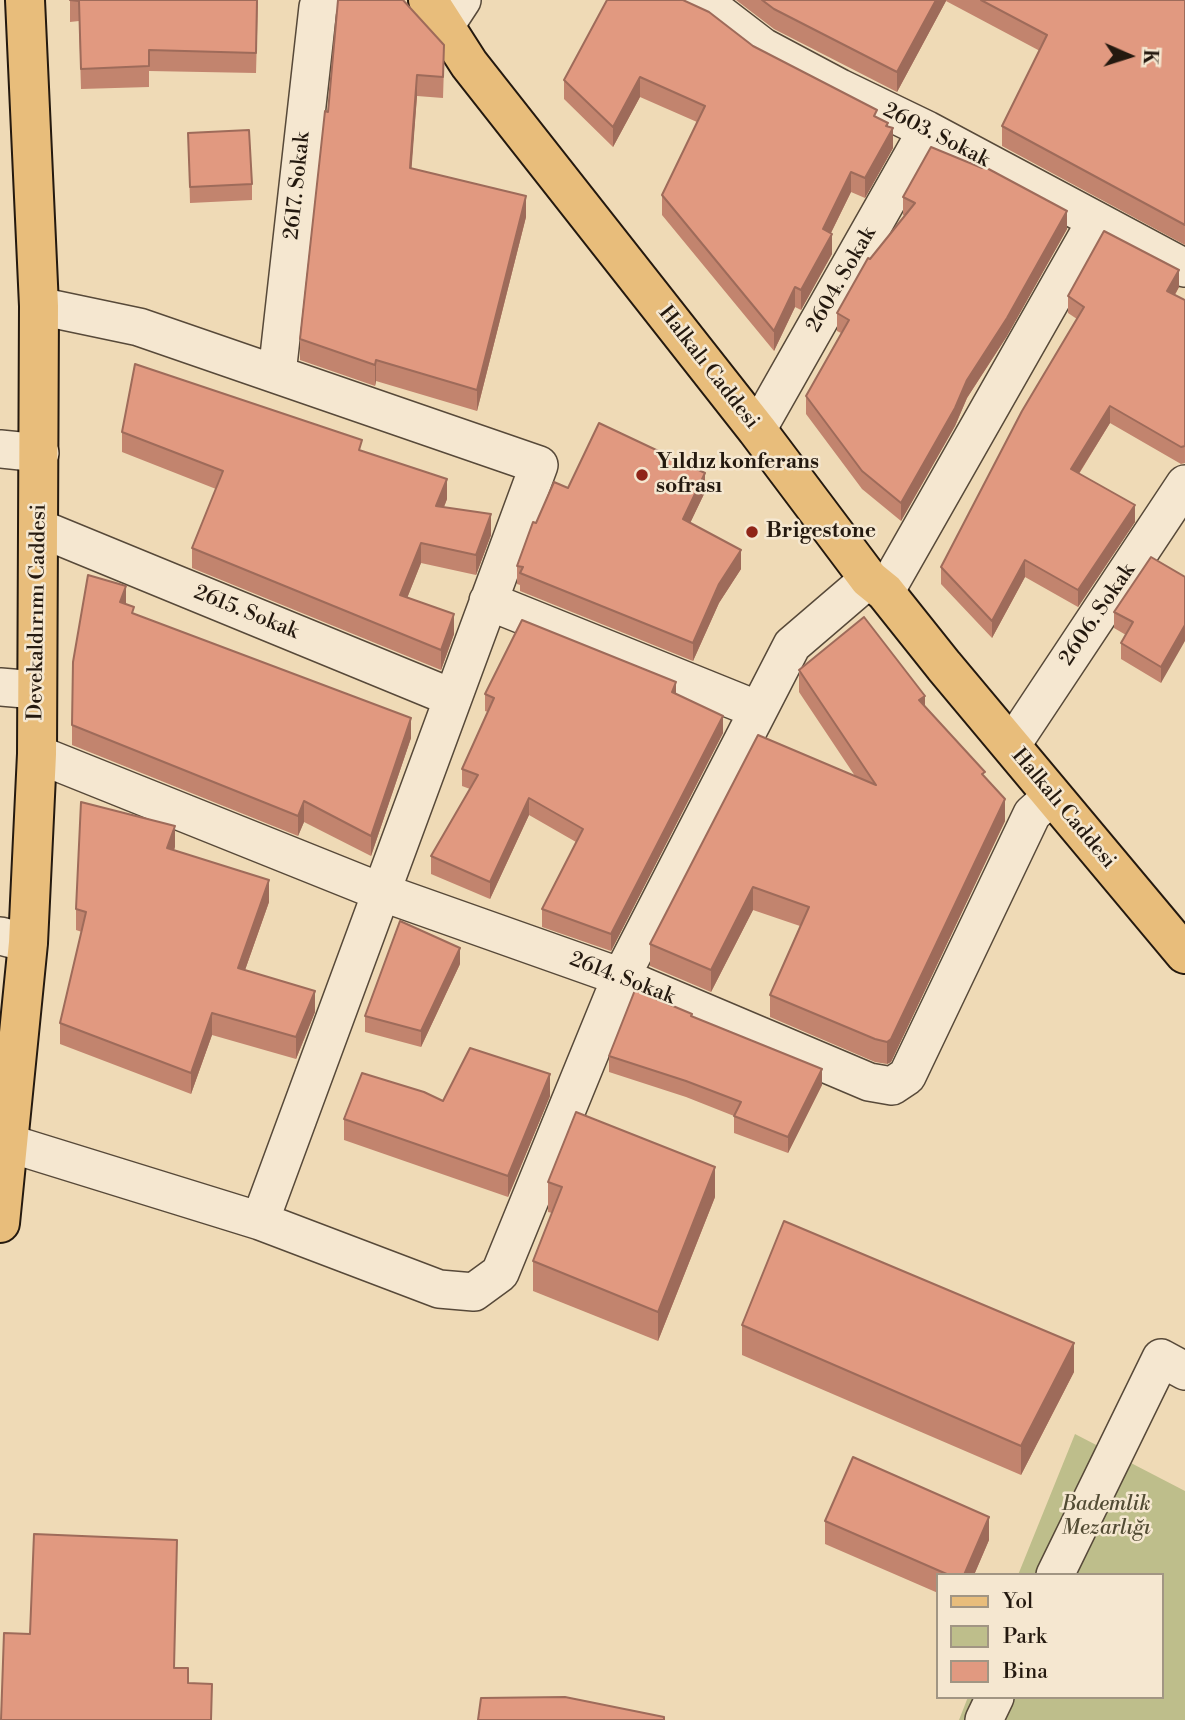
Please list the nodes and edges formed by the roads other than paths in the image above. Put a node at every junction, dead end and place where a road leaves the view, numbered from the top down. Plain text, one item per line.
1 (25, 0) edge
2 (323, 0) edge
3 (690, 0) edge
4 (445, 9) edge
5 (927, 130) junction
6 (1096, 221) junction
7 (1185, 268) edge
8 (39, 306) junction
9 (277, 374) junction
10 (757, 430) junction
11 (0, 449) edge
12 (40, 453) junction
13 (1185, 484) edge
14 (39, 528) junction
15 (877, 585) junction
16 (488, 601) junction
17 (18, 689) edge
18 (453, 698) junction
19 (758, 710) junction
20 (1011, 746) junction
21 (37, 754) junction
22 (1052, 796) junction
23 (381, 892) junction
24 (14, 939) edge
25 (1185, 954) edge
26 (621, 977) junction
27 (8, 1143) junction
28 (260, 1221) junction
29 (0, 1223) edge
30 (1185, 1371) edge
31 (1056, 1573) edge
32 (994, 1699) edge
33 (984, 1720) edge

1 - 8 main road, Devekaldırımı Caddesi
2 - 9 street, 2617. Sokak
3 - 5 street, 2603. Sokak
4 - 10 main road, Halkalı Caddesi
5 - 6 street, 2603. Sokak
5 - 10 street, 2604. Sokak
6 - 7 street, 2603. Sokak
6 - 15 street
8 - 9 street
8 - 12 main road, Devekaldırımı Caddesi
9 - 16 street
10 - 15 main road, Halkalı Caddesi
11 - 12 street
12 - 14 main road, Devekaldırımı Caddesi
13 - 20 street, 2606. Sokak
14 - 17 main road, Devekaldırımı Caddesi
14 - 18 street, 2615. Sokak
15 - 19 street
15 - 20 main road, Halkalı Caddesi
16 - 18 street
16 - 19 street
17 - 21 main road, Devekaldırımı Caddesi
18 - 23 street
19 - 26 street
20 - 22 main road, Halkalı Caddesi
21 - 23 street, 2614. Sokak
21 - 24 main road, Devekaldırımı Caddesi
22 - 25 main road, Halkalı Caddesi
22 - 26 street, 2614. Sokak
23 - 26 street, 2614. Sokak
23 - 28 street
24 - 27 main road, Devekaldırımı Caddesi
26 - 28 street
27 - 28 street
27 - 29 main road, Devekaldırımı Caddesi
30 - 31 street
32 - 33 street

